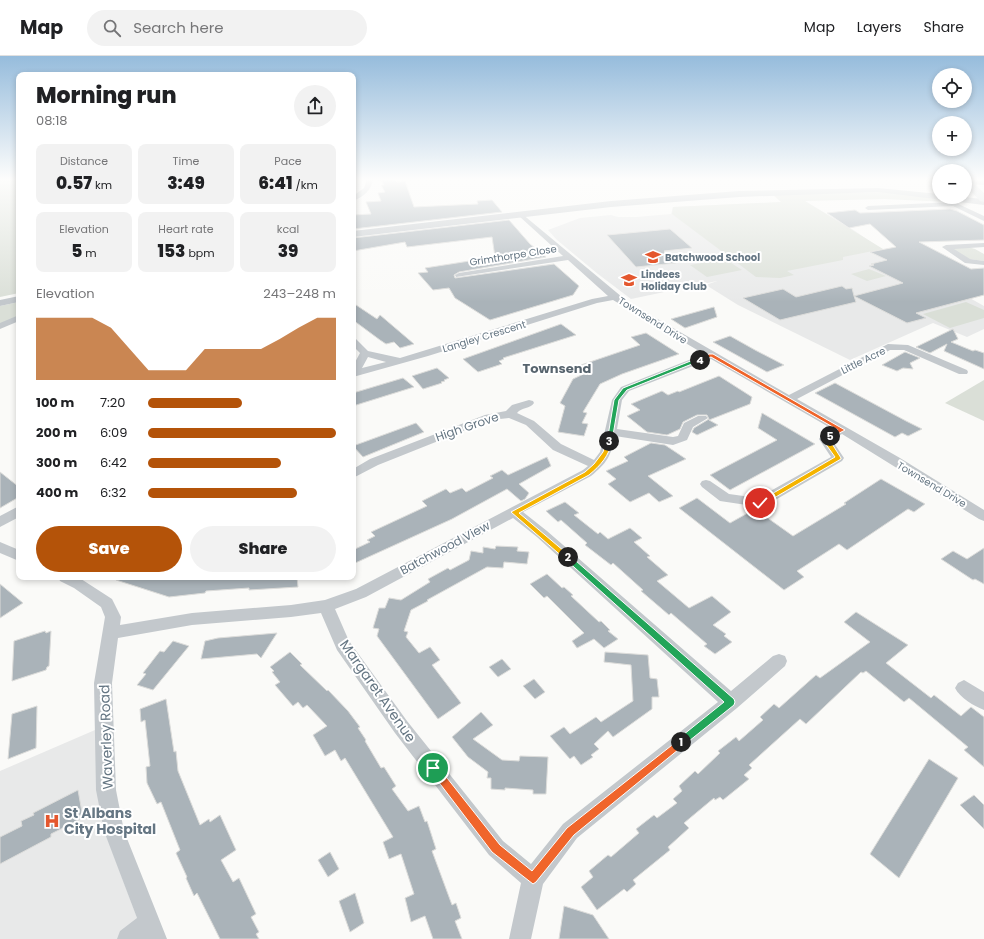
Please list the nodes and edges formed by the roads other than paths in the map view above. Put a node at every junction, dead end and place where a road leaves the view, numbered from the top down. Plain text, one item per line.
1 (475, 220) edge
2 (527, 220) edge
3 (356, 234) edge
4 (974, 246) junction
5 (984, 246) edge
6 (984, 252) edge
7 (570, 257) junction
8 (984, 263) edge
9 (459, 275) dead end
10 (615, 297) junction
11 (16, 299) edge
12 (0, 302) edge
13 (16, 319) edge
14 (0, 326) edge
15 (356, 344) edge
16 (365, 353) junction
17 (711, 355) junction
18 (403, 361) junction
19 (356, 370) edge
20 (963, 372) dead end
21 (356, 373) edge
22 (789, 399) junction
23 (528, 403) dead end
24 (510, 414) junction
25 (702, 418) dead end
26 (842, 430) junction
27 (611, 432) junction
28 (596, 465) junction
29 (356, 472) edge
30 (706, 484) dead end
31 (514, 512) junction
32 (16, 513) edge
33 (984, 516) edge
34 (0, 522) edge
35 (0, 547) edge
36 (16, 555) edge
37 (71, 580) edge
38 (326, 606) junction
39 (111, 633) junction
40 (779, 661) dead end
41 (964, 688) dead end
42 (731, 702) junction
43 (984, 702) edge
44 (533, 879) junction
45 (153, 930) edge
46 (128, 939) edge
47 (520, 939) edge

1 - 3 street
2 - 7 street, Townsend Drive
4 - 5 street
4 - 6 street
4 - 8 street
7 - 9 street, Grimthorpe Close
7 - 10 street, Townsend Drive
10 - 17 street, Townsend Drive
10 - 18 street, Langley Crescent
11 - 12 street
13 - 14 street
15 - 16 street
16 - 18 street
16 - 19 street
17 - 22 street, Townsend Drive
17 - 27 street, Batchwood View
18 - 21 street, Langley Crescent
20 - 22 street, Little Acre
22 - 26 street, Townsend Drive
23 - 24 street
24 - 28 street, High Grove
24 - 29 street, High Grove
25 - 27 street
26 - 30 street
26 - 33 street, Townsend Drive
27 - 28 street, Batchwood View
28 - 31 street, Batchwood View
31 - 38 street, Batchwood View
31 - 42 street
32 - 34 street
35 - 36 street
37 - 39 street, Waverley Road
38 - 39 street, Batchwood View
38 - 44 street, Margaret Avenue
39 - 45 street, Waverley Road
40 - 42 street
41 - 43 street
42 - 44 street
44 - 47 street
45 - 46 street

